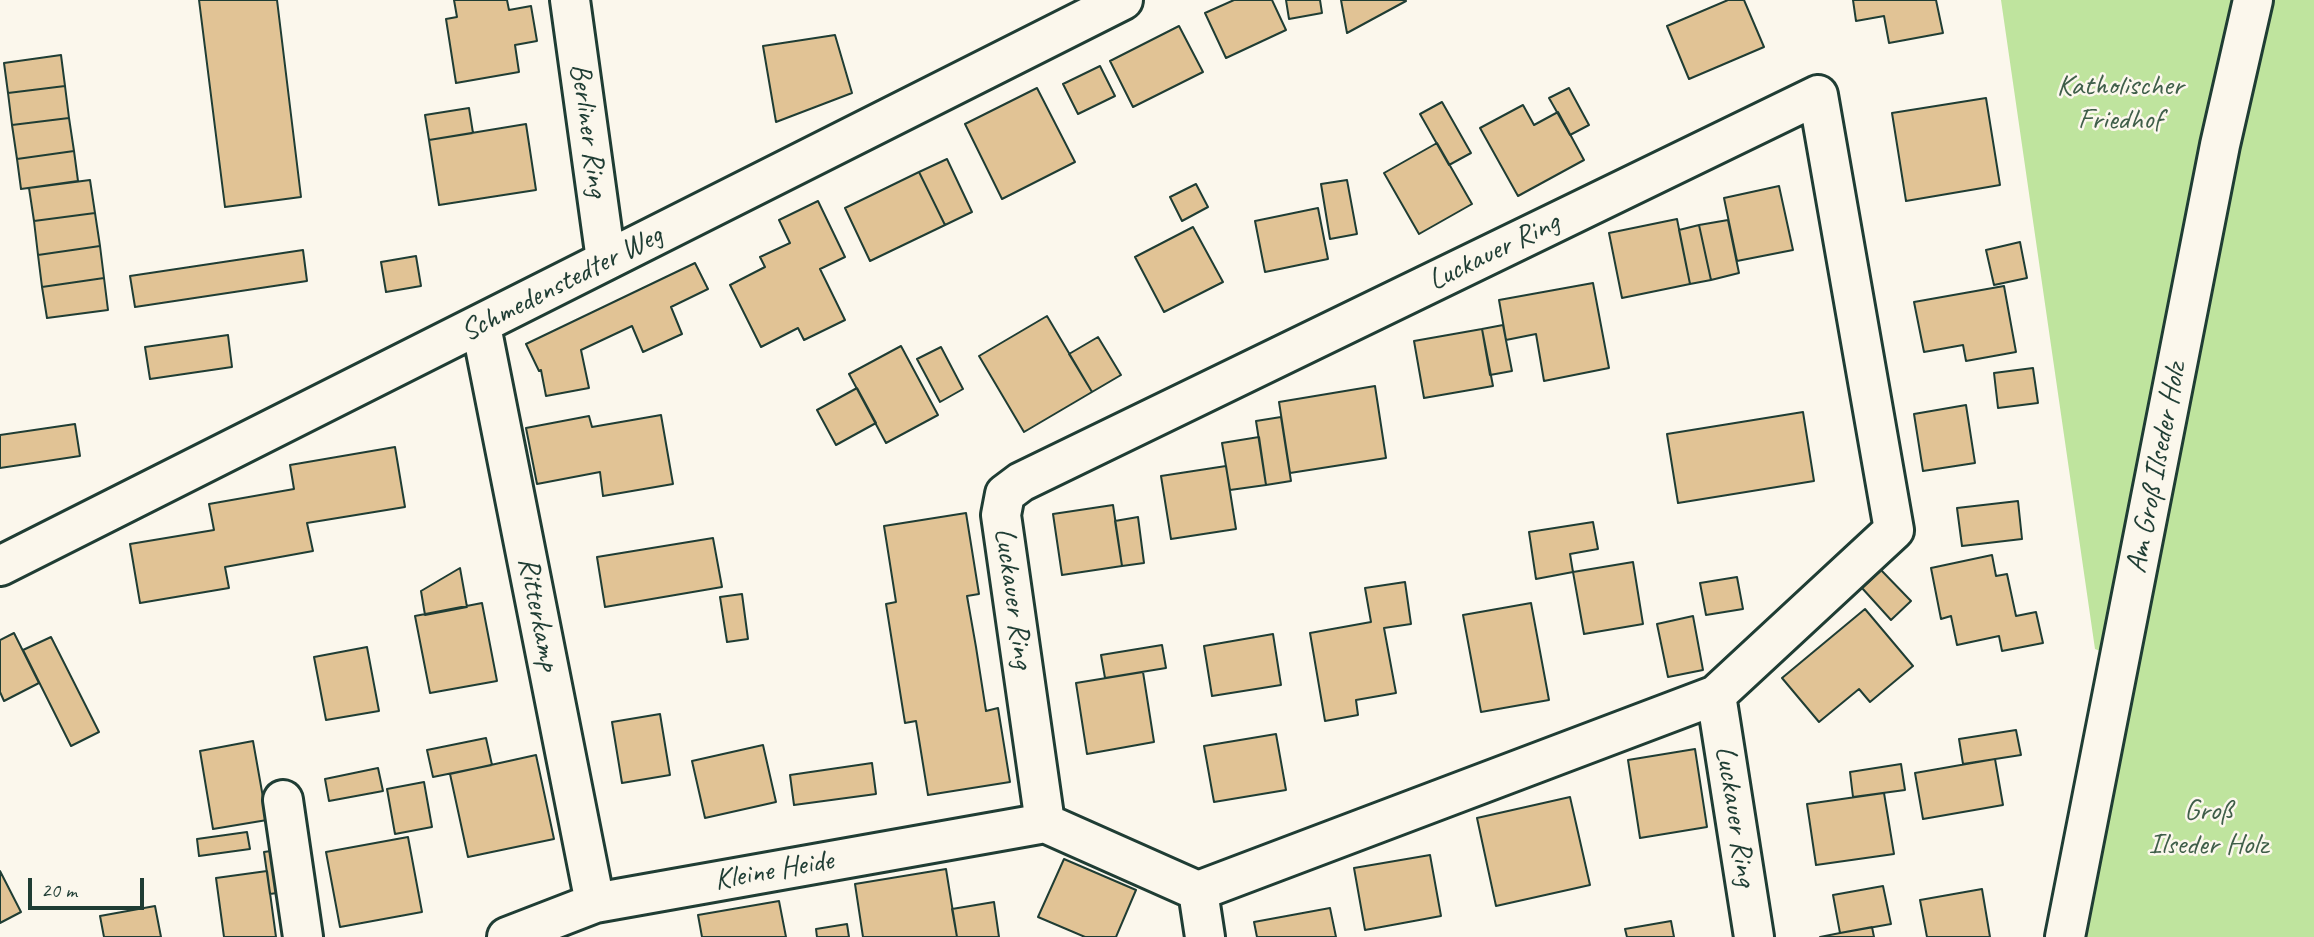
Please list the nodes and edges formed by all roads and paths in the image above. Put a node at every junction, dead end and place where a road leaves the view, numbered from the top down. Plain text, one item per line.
1 (570, 0) edge
2 (1124, 0) edge
3 (2253, 0) edge
4 (606, 260) junction
5 (481, 326) junction
6 (0, 566) edge
7 (1716, 695) junction
8 (283, 800) dead end
9 (1045, 823) junction
10 (1198, 891) junction
11 (595, 903) junction
12 (303, 937) edge
13 (507, 937) edge
14 (1205, 937) edge
15 (1754, 937) edge
16 (2065, 937) edge

1 - 4 street, Berliner Ring
2 - 4 street, Schmedenstedter Weg
3 - 16 street, Am Groß Ilseder Holz
4 - 5 street, Schmedenstedter Weg
5 - 6 street, Schmedenstedter Weg
5 - 11 street, Ritterkamp
7 - 9 street, Luckauer Ring
7 - 10 street, Luckauer Ring
7 - 15 street, Luckauer Ring
8 - 12 street
9 - 10 street
9 - 11 street, Kleine Heide
10 - 14 street
11 - 13 street, Kleine Heide

